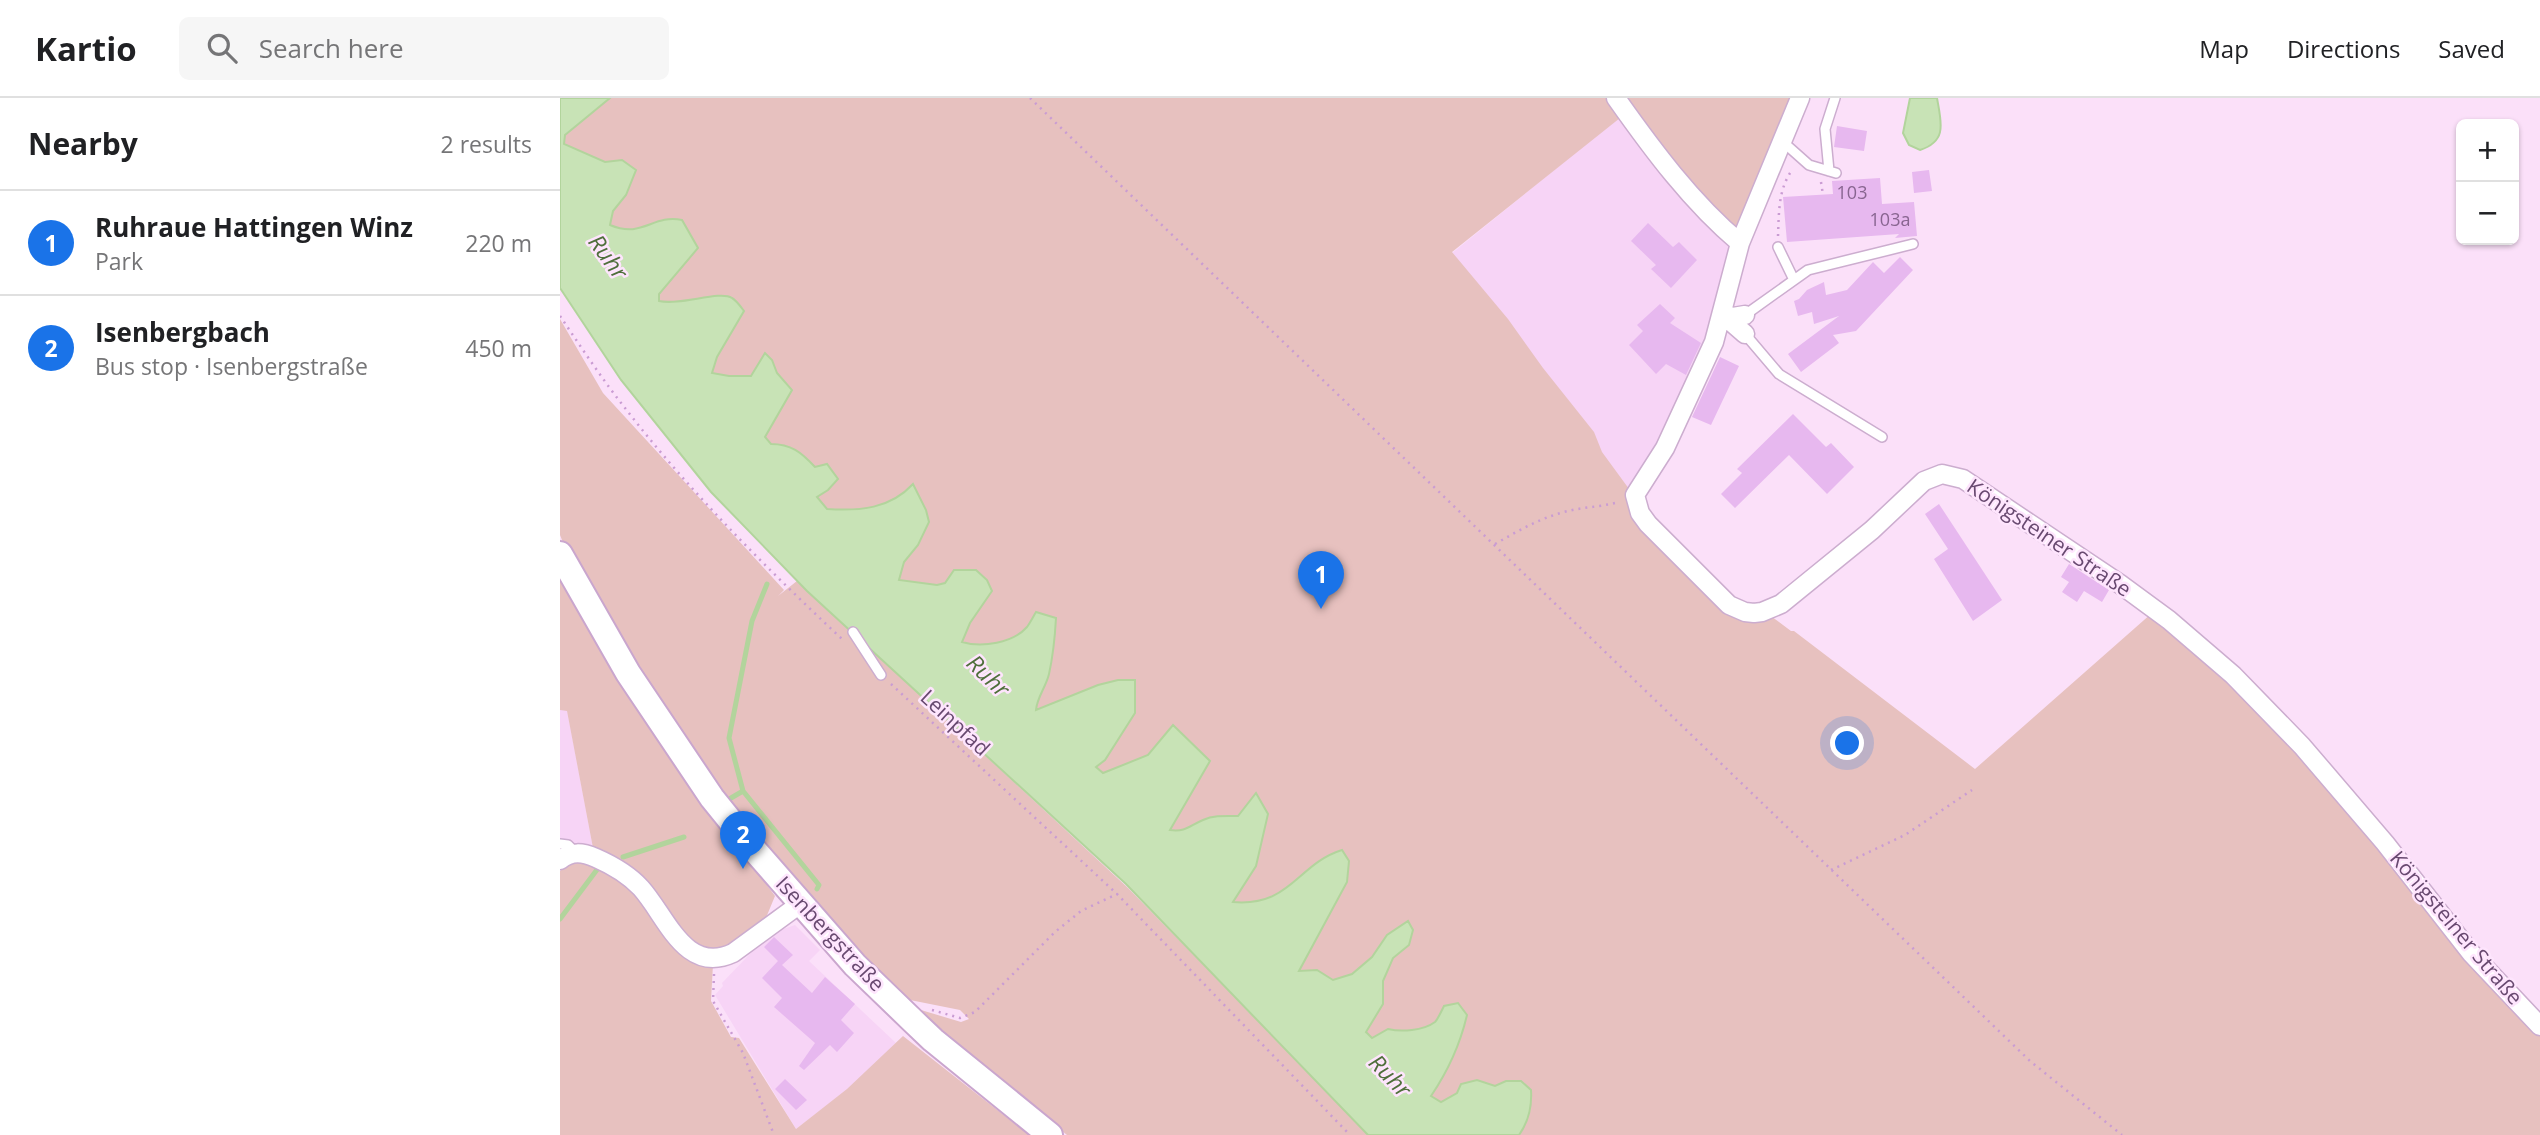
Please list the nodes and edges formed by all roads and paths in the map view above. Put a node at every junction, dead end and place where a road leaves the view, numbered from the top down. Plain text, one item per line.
1 (1030, 98) edge
2 (1616, 98) edge
3 (1800, 98) edge
4 (1835, 98) edge
5 (1782, 142) junction
6 (1802, 159) junction
7 (1740, 243) junction
8 (1913, 244) dead end
9 (1778, 247) joint
10 (1794, 280) junction
11 (1722, 314) junction
12 (1745, 315) joint
13 (560, 316) edge
14 (1745, 334) joint
15 (1882, 437) dead end
16 (1628, 499) dead end
17 (1494, 544) junction
18 (560, 554) edge
19 (853, 632) dead end
20 (843, 640) dead end
21 (881, 675) joint
22 (1972, 790) dead end
23 (565, 852) edge
24 (1831, 870) junction
25 (1117, 894) junction
26 (800, 904) junction
27 (714, 959) junction
28 (905, 1013) junction
29 (2540, 1026) edge
30 (774, 1135) edge
31 (1050, 1135) edge
32 (1350, 1135) edge
33 (2122, 1135) edge

1 - 17 path
2 - 7 street
3 - 5 street, Königsteiner Straße
4 - 6 lane
5 - 6 lane
5 - 7 street, Königsteiner Straße
6 - 9 path
7 - 11 street, Königsteiner Straße
8 - 10 lane
9 - 10 lane
10 - 12 lane
11 - 12 street
11 - 14 street
11 - 29 street, Königsteiner Straße
13 - 20 path
14 - 15 lane
16 - 17 path
17 - 24 path
18 - 26 main road, Isenbergstraße
19 - 21 lane
21 - 25 path, Leinpfad
22 - 24 path
23 - 27 street
24 - 33 path
25 - 28 path
25 - 32 path, Leinpfad
26 - 27 street
26 - 28 main road, Isenbergstraße
27 - 30 path
28 - 31 main road, Isenbergstraße

